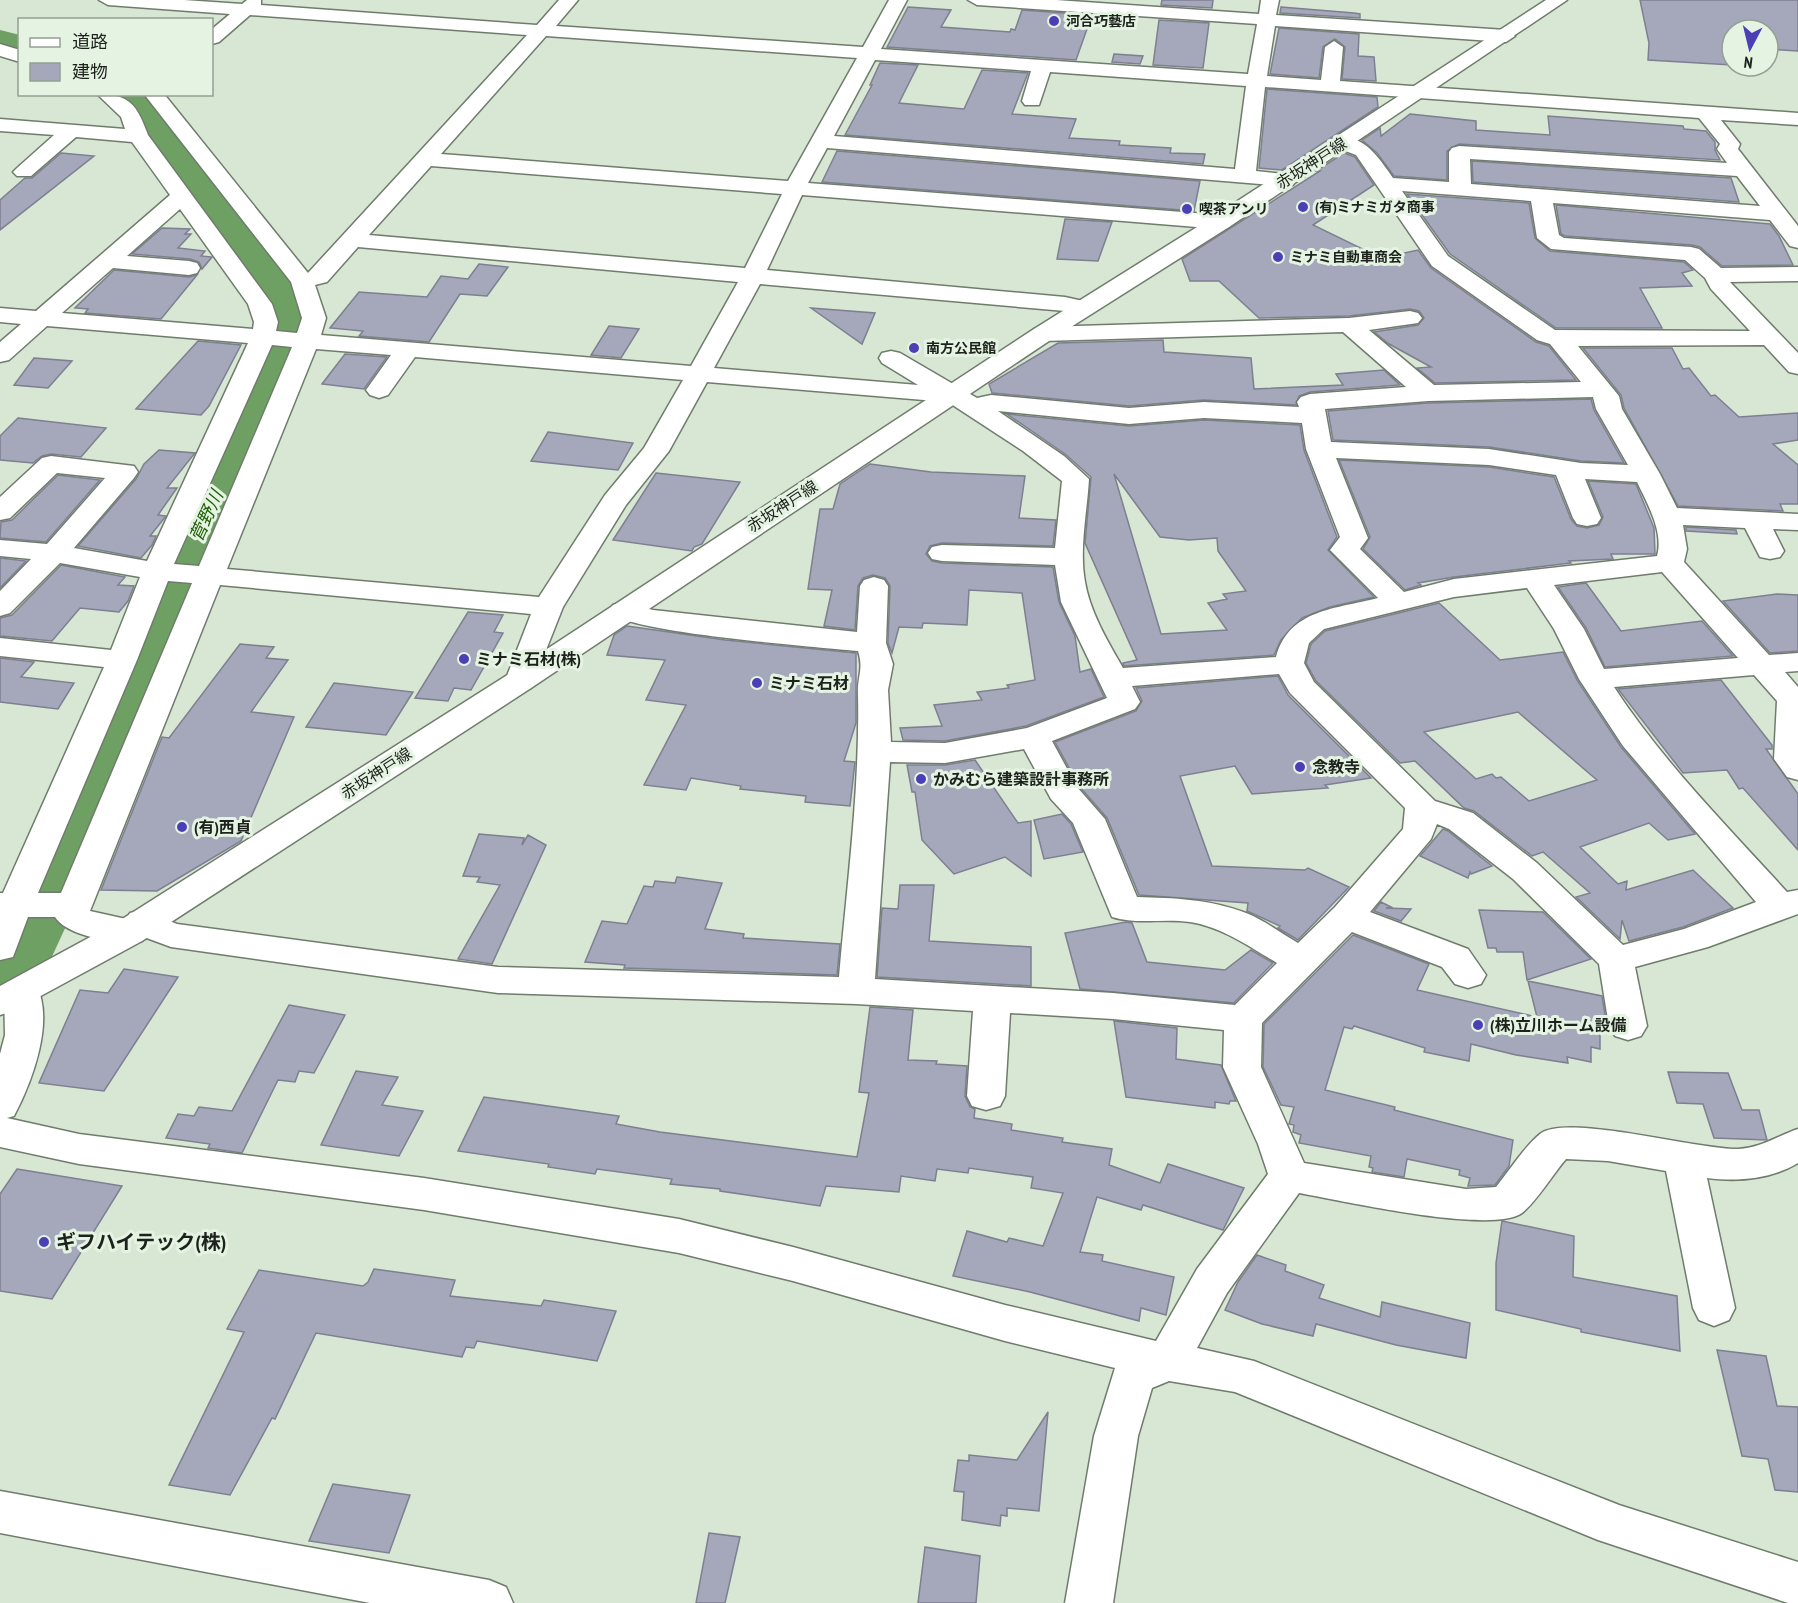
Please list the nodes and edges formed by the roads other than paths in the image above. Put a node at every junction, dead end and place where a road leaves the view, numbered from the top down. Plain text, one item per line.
1 (108, 0) edge
2 (569, 0) edge
3 (898, 0) edge
4 (977, 0) edge
5 (1270, 0) edge
6 (1558, 0) edge
7 (251, 5) edge
8 (1267, 19) junction
9 (542, 31) junction
10 (1506, 36) junction
11 (213, 37) edge
12 (1334, 47) dead end
13 (0, 50) edge
14 (870, 54) junction
15 (18, 55) edge
16 (931, 58) junction
17 (1042, 66) junction
18 (921, 79) dead end
19 (1256, 81) junction
20 (1330, 86) junction
21 (1419, 92) junction
22 (108, 96) edge
23 (155, 96) edge
24 (1032, 101) dead end
25 (1705, 112) junction
26 (1796, 124) edge
27 (0, 125) edge
28 (71, 131) junction
29 (138, 136) junction
30 (822, 141) junction
31 (1342, 143) junction
32 (426, 159) junction
33 (1742, 170) junction
34 (24, 172) dead end
35 (1245, 176) junction
36 (1285, 180) junction
37 (1388, 184) junction
38 (795, 188) junction
39 (1460, 190) junction
40 (1541, 197) junction
41 (180, 198) junction
42 (1778, 214) junction
43 (1221, 222) junction
44 (352, 240) junction
45 (1798, 241) edge
46 (105, 261) junction
47 (189, 268) dead end
48 (1798, 274) edge
49 (753, 275) junction
50 (1715, 275) junction
51 (302, 281) junction
52 (1084, 308) junction
53 (0, 315) edge
54 (1410, 318) dead end
55 (40, 319) junction
56 (1349, 325) junction
57 (1254, 328) junction
58 (1043, 334) junction
59 (263, 337) junction
60 (1769, 338) junction
61 (1559, 339) junction
62 (307, 340) junction
63 (408, 349) junction
64 (1298, 350) dead end
65 (0, 355) edge
66 (891, 358) dead end
67 (1798, 366) edge
68 (700, 372) junction
69 (1600, 389) junction
70 (379, 390) dead end
71 (1428, 393) junction
72 (963, 400) junction
73 (1314, 416) junction
74 (1319, 449) junction
75 (1567, 469) junction
76 (1647, 474) junction
77 (0, 512) edge
78 (1667, 516) junction
79 (1587, 518) dead end
80 (1755, 520) junction
81 (1798, 522) edge
82 (0, 548) edge
83 (1770, 551) dead end
84 (54, 553) junction
85 (942, 553) dead end
86 (1069, 557) junction
87 (1669, 563) junction
88 (180, 572) junction
89 (1535, 578) junction
90 (874, 586) dead end
91 (1398, 602) junction
92 (0, 607) edge
93 (548, 607) junction
94 (623, 611) junction
95 (871, 643) junction
96 (0, 647) edge
97 (122, 660) junction
98 (1798, 662) edge
99 (1289, 663) junction
100 (1757, 663) junction
101 (1113, 678) junction
102 (1594, 679) junction
103 (520, 681) junction
104 (1034, 737) junction
105 (875, 752) junction
106 (1798, 770) edge
107 (1422, 808) junction
108 (1788, 904) edge
109 (35, 905) edge
110 (1347, 916) junction
111 (135, 927) junction
112 (0, 948) edge
113 (1616, 960) junction
114 (1303, 962) junction
115 (1468, 975) dead end
116 (856, 991) junction
117 (6, 997) edge
118 (992, 999) junction
119 (1243, 1019) junction
120 (1628, 1026) dead end
121 (986, 1096) dead end
122 (0, 1106) edge
123 (0, 1132) edge
124 (1798, 1144) edge
125 (1683, 1158) junction
126 (1289, 1176) junction
127 (1714, 1308) dead end
128 (1167, 1362) junction
129 (0, 1512) edge
130 (1798, 1584) edge
131 (489, 1603) edge
132 (1089, 1603) edge

1 - 7 street
2 - 9 street
3 - 14 street
4 - 8 street
5 - 8 street
6 - 10 street, 赤坂神戸線
7 - 9 street
7 - 11 street
8 - 10 street
8 - 19 street
9 - 14 street
9 - 32 street
10 - 21 street, 赤坂神戸線
12 - 20 street
13 - 15 street
14 - 16 street
14 - 30 street
16 - 17 street
16 - 18 street
17 - 19 street
17 - 24 street
19 - 20 street
19 - 35 street
20 - 21 street
21 - 25 street
21 - 31 street, 赤坂神戸線
22 - 29 street
23 - 51 street
25 - 26 street
25 - 33 street
27 - 28 street
28 - 29 street
28 - 34 street
29 - 41 street
30 - 35 street
30 - 38 street
31 - 36 street, 赤坂神戸線
31 - 37 street
32 - 38 street
32 - 44 street
33 - 39 street
33 - 42 street
35 - 36 street
36 - 43 street, 赤坂神戸線
37 - 39 street
37 - 61 street
38 - 43 street
38 - 49 street
39 - 40 street
40 - 42 street
40 - 50 street
41 - 46 street
41 - 59 street
42 - 45 street
43 - 52 street, 赤坂神戸線
44 - 49 street
44 - 51 street
46 - 47 street
46 - 55 street
48 - 50 street
49 - 52 street
49 - 68 street
50 - 60 street
51 - 62 street
52 - 58 street, 赤坂神戸線
53 - 55 street
54 - 56 street
55 - 59 street
55 - 65 street
56 - 57 street
56 - 71 street
57 - 58 street
57 - 64 street
58 - 72 street, 赤坂神戸線
59 - 62 street
59 - 88 street
60 - 61 street
60 - 67 street
61 - 69 street
62 - 63 street
62 - 88 street
63 - 68 street
63 - 70 street
66 - 72 street
68 - 72 street
68 - 93 street
69 - 71 street
69 - 76 street
71 - 73 street
72 - 73 street
72 - 86 street
72 - 94 street, 赤坂神戸線
73 - 74 street
74 - 75 street
74 - 91 street
75 - 76 street
75 - 79 street
76 - 78 street
77 - 84 street
78 - 80 street
78 - 87 street
80 - 81 street
80 - 83 street
82 - 84 street
84 - 88 street
84 - 92 street
85 - 86 street
86 - 101 street
87 - 89 street
87 - 100 street
88 - 93 street
88 - 97 street
88 - 109 street
89 - 91 street
89 - 102 street
90 - 95 street
91 - 99 street
93 - 103 street
94 - 95 street
94 - 103 street, 赤坂神戸線
95 - 105 street
96 - 97 street
97 - 109 street
98 - 100 street
99 - 101 street
99 - 107 street
100 - 102 street
100 - 106 street
101 - 104 street
102 - 108 street
103 - 111 street, 赤坂神戸線
104 - 105 street
104 - 114 street
105 - 116 street
107 - 110 street
107 - 113 street
108 - 113 street
109 - 111 street
109 - 112 street
110 - 114 street
110 - 115 street
111 - 116 street
111 - 117 street, 赤坂神戸線
113 - 120 street
114 - 119 street
116 - 118 street
117 - 122 street
118 - 119 street
118 - 121 street
119 - 126 street
123 - 128 street
124 - 125 street
125 - 126 street
125 - 127 street
126 - 128 street
128 - 130 street
128 - 132 street
129 - 131 street

